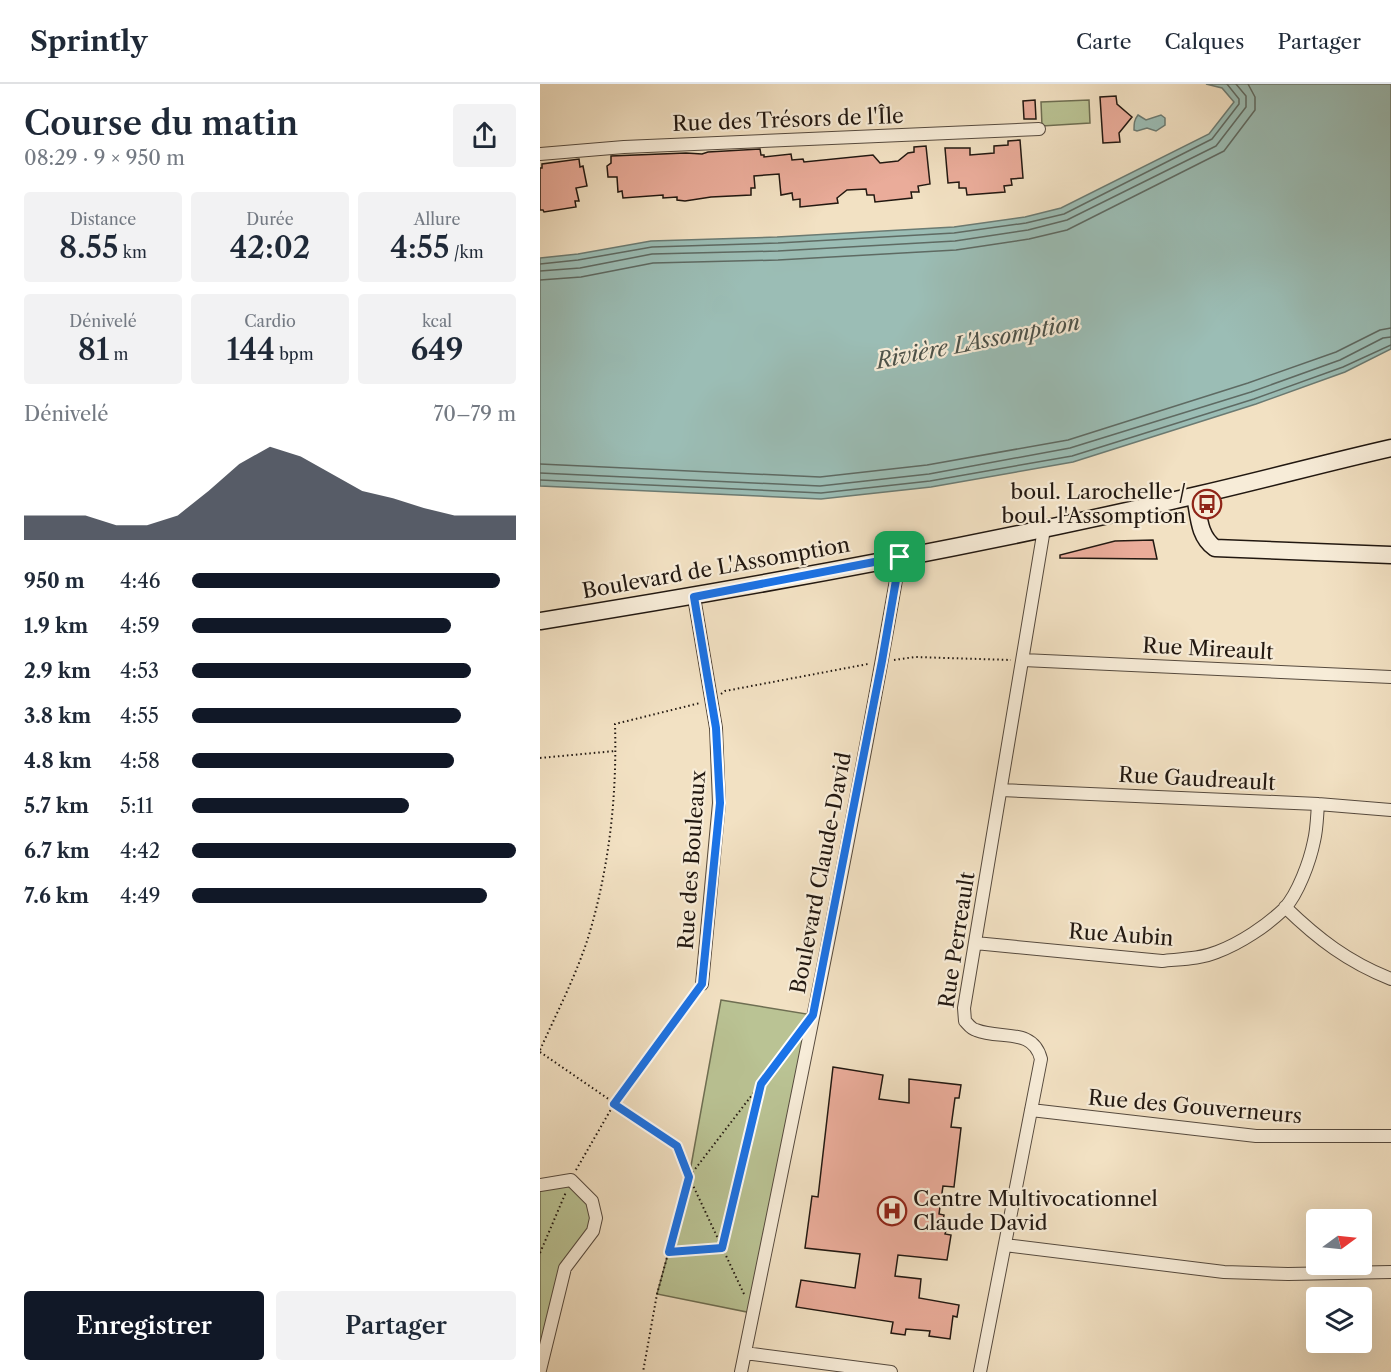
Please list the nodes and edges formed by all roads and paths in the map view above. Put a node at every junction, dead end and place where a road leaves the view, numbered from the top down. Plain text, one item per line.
1 (1039, 129) dead end
2 (540, 154) edge
3 (1391, 448) edge
4 (1195, 496) junction
5 (1044, 529) junction
6 (1391, 555) edge
7 (900, 557) junction
8 (694, 597) junction
9 (540, 621) edge
10 (1023, 660) junction
11 (1391, 677) edge
12 (616, 751) dead end
13 (540, 758) edge
14 (1001, 790) junction
15 (1318, 804) junction
16 (1391, 810) edge
17 (1285, 908) junction
18 (975, 943) junction
19 (1391, 979) edge
20 (702, 984) joint
21 (813, 1015) junction
22 (540, 1052) edge
23 (761, 1084) junction
24 (614, 1104) junction
25 (1031, 1110) junction
26 (1391, 1136) edge
27 (689, 1177) junction
28 (571, 1180) junction
29 (540, 1185) edge
30 (1005, 1245) junction
31 (722, 1248) junction
32 (669, 1252) junction
33 (540, 1253) edge
34 (1391, 1272) edge
35 (752, 1313) junction
36 (745, 1353) junction
37 (540, 1371) edge
38 (643, 1372) edge
39 (741, 1372) edge
40 (891, 1372) edge
41 (980, 1372) edge

1 - 2 street, Rue des Trésors de l'Île
3 - 4 street, Boulevard de L'Assomption
4 - 5 street, Boulevard de L'Assomption
4 - 6 street
5 - 7 street, Boulevard de L'Assomption
5 - 10 street, Rue Perreault
7 - 8 street, Boulevard de L'Assomption
7 - 21 street, Boulevard Claude-David
8 - 9 street, Boulevard de L'Assomption
8 - 20 street, Rue des Bouleaux
10 - 11 street, Rue Mireault
10 - 14 street, Rue Perreault
12 - 13 path
14 - 15 street, Rue Gaudreault
14 - 18 street, Rue Perreault
15 - 16 street, Rue Gaudreault
15 - 17 street, Rue Aubin
17 - 18 street, Rue Aubin
17 - 19 street
18 - 25 street, Rue Perreault
20 - 24 path
21 - 23 path
21 - 35 street, Boulevard Claude-David
22 - 24 path
23 - 27 path
23 - 31 path
24 - 27 path
24 - 28 path
25 - 26 street, Rue des Gouverneurs
25 - 30 street, Rue Perreault
27 - 31 path
27 - 32 path
28 - 29 street
28 - 33 path
28 - 37 street
30 - 34 street
30 - 41 street, Rue Perreault
31 - 32 path
31 - 35 path
32 - 38 path
35 - 36 street, Boulevard Claude-David
36 - 39 street, Boulevard Claude-David
36 - 40 street

